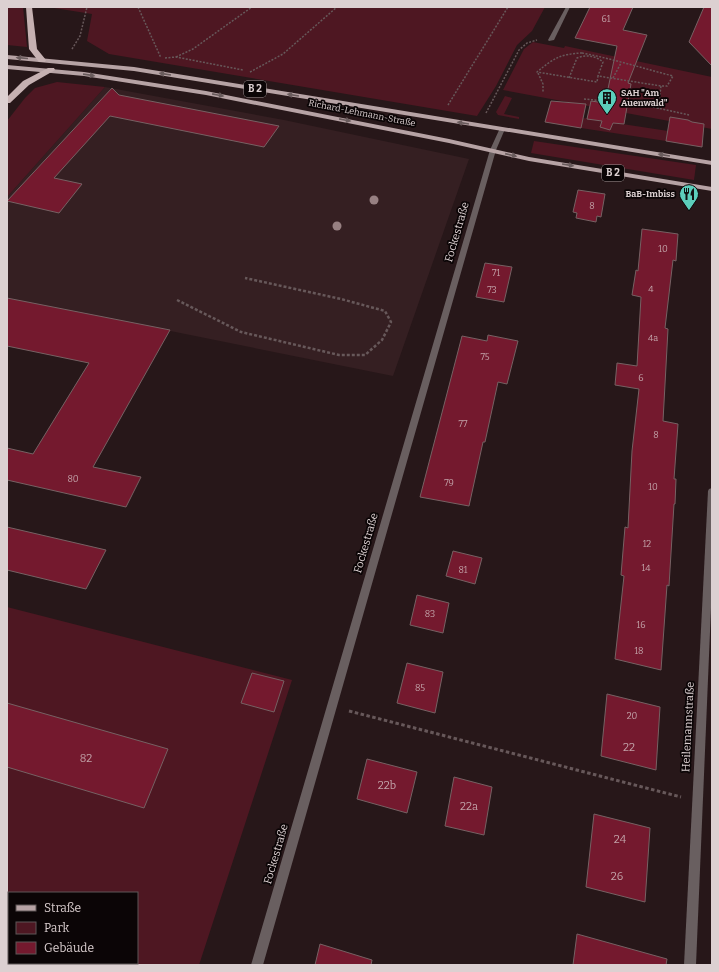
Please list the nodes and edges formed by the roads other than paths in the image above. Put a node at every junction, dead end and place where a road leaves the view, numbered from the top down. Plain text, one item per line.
1 (29, 7) edge
2 (568, 7) edge
3 (552, 40) road end
4 (7, 57) edge
5 (42, 60) junction
6 (7, 67) edge
7 (51, 70) junction
8 (7, 101) edge
9 (502, 129) junction
10 (493, 150) junction
11 (712, 163) edge
12 (712, 189) edge
13 (712, 491) edge
14 (258, 965) edge
15 (690, 965) edge

1 - 5 highway
2 - 3 street
5 -> 4 main road, Richard-Lehmann-Straße / B 2
9 -> 5 main road, Richard-Lehmann-Straße / B 2
6 - 7 main road, Richard-Lehmann-Straße / B 2
7 - 8 highway
7 -> 10 main road, Richard-Lehmann-Straße / B 2
9 - 10 street, Fockestraße
11 -> 9 main road, Richard-Lehmann-Straße / B 2
10 -> 12 main road, Richard-Lehmann-Straße / B 2
10 - 14 street, Fockestraße
13 - 15 street, Heilemannstraße

